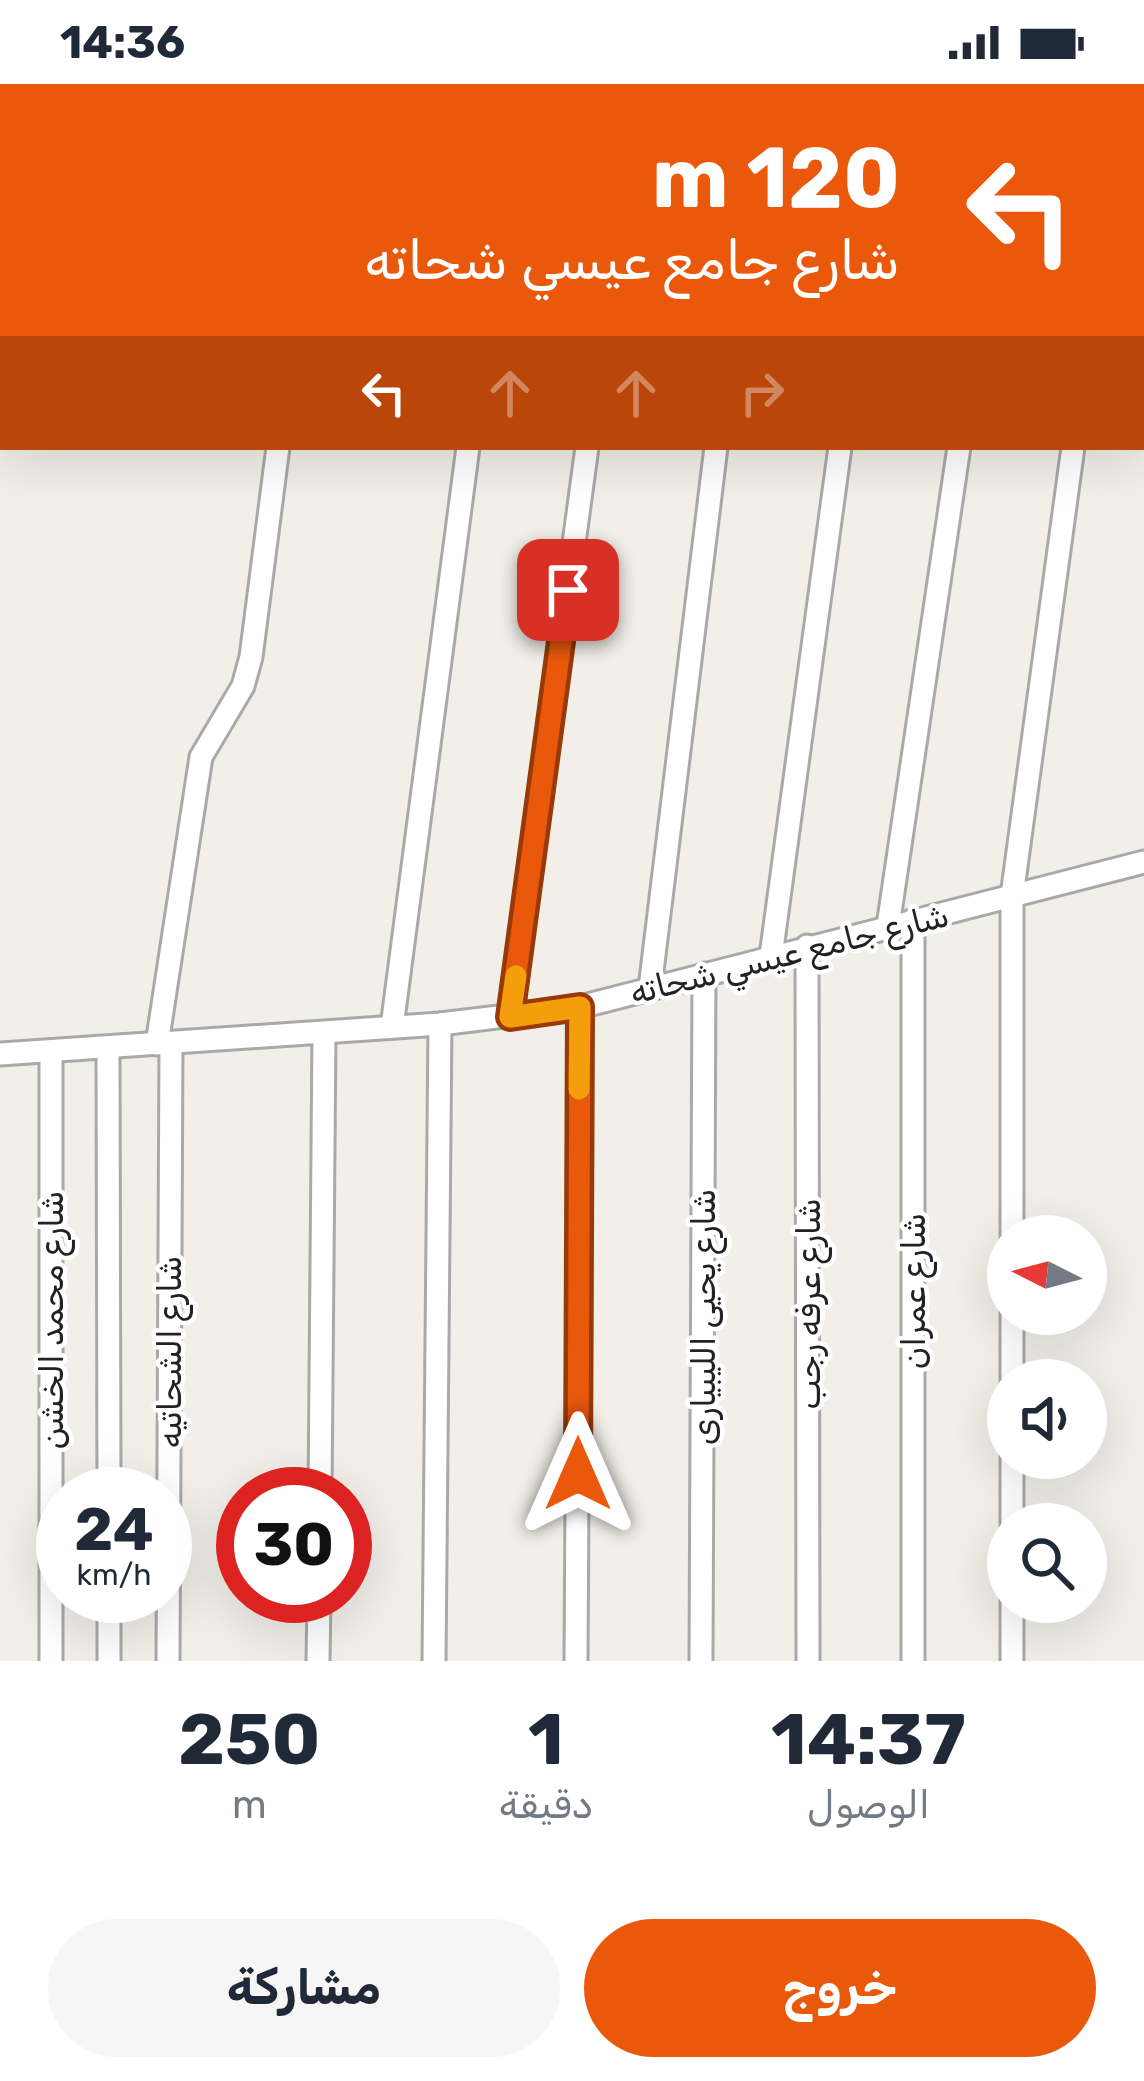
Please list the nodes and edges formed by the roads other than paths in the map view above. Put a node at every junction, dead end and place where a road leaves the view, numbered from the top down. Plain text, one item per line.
1 (278, 450) edge
2 (468, 450) edge
3 (587, 450) edge
4 (716, 450) edge
5 (840, 450) edge
6 (959, 450) edge
7 (1073, 450) edge
8 (1144, 862) edge
9 (1012, 896) junction
10 (913, 920) junction
11 (888, 926) junction
12 (807, 946) junction
13 (771, 956) junction
14 (704, 974) junction
15 (650, 988) junction
16 (580, 1007) junction
17 (510, 1017) junction
18 (440, 1024) junction
19 (392, 1027) junction
20 (323, 1033) junction
21 (164, 1044) junction
22 (108, 1048) junction
23 (51, 1052) junction
24 (0, 1054) edge
25 (1012, 1215) edge
26 (109, 1467) edge
27 (320, 1467) edge
28 (109, 1623) edge
29 (319, 1623) edge
30 (1012, 1623) edge
31 (51, 1661) edge
32 (109, 1661) edge
33 (168, 1661) edge
34 (318, 1661) edge
35 (434, 1661) edge
36 (577, 1661) edge
37 (701, 1661) edge
38 (808, 1661) edge
39 (914, 1661) edge
40 (1012, 1661) edge

1 - 21 street, شارع الشحاتيه
2 - 19 street
3 - 17 street
4 - 15 street
5 - 13 street
6 - 11 street
7 - 9 street
8 - 9 street, شارع جامع عيسي شحاته
9 - 10 street, شارع جامع عيسي شحاته
9 - 25 street
10 - 11 street, شارع جامع عيسي شحاته
10 - 39 street, شارع عمران
11 - 12 street, شارع جامع عيسي شحاته
12 - 13 street, شارع جامع عيسي شحاته
12 - 38 street, شارع عرفه رجب
13 - 14 street, شارع جامع عيسي شحاته
14 - 15 street, شارع جامع عيسي شحاته
14 - 37 street, شارع يحيى الليبيارى
15 - 16 street, شارع جامع عيسي شحاته
16 - 17 street, شارع جامع عيسي شحاته
16 - 36 street
17 - 18 street, شارع جامع عيسي شحاته
18 - 19 street, شارع جامع عيسي شحاته
18 - 35 street
19 - 20 street, شارع جامع عيسي شحاته
20 - 21 street, شارع جامع عيسي شحاته
20 - 27 street
21 - 22 street, شارع جامع عيسي شحاته
21 - 33 street, شارع الشحاتيه
22 - 23 street, شارع جامع عيسي شحاته
22 - 26 street
23 - 24 street, شارع جامع عيسي شحاته
23 - 31 street, شارع محمد الخشن
28 - 32 street
29 - 34 street
30 - 40 street

